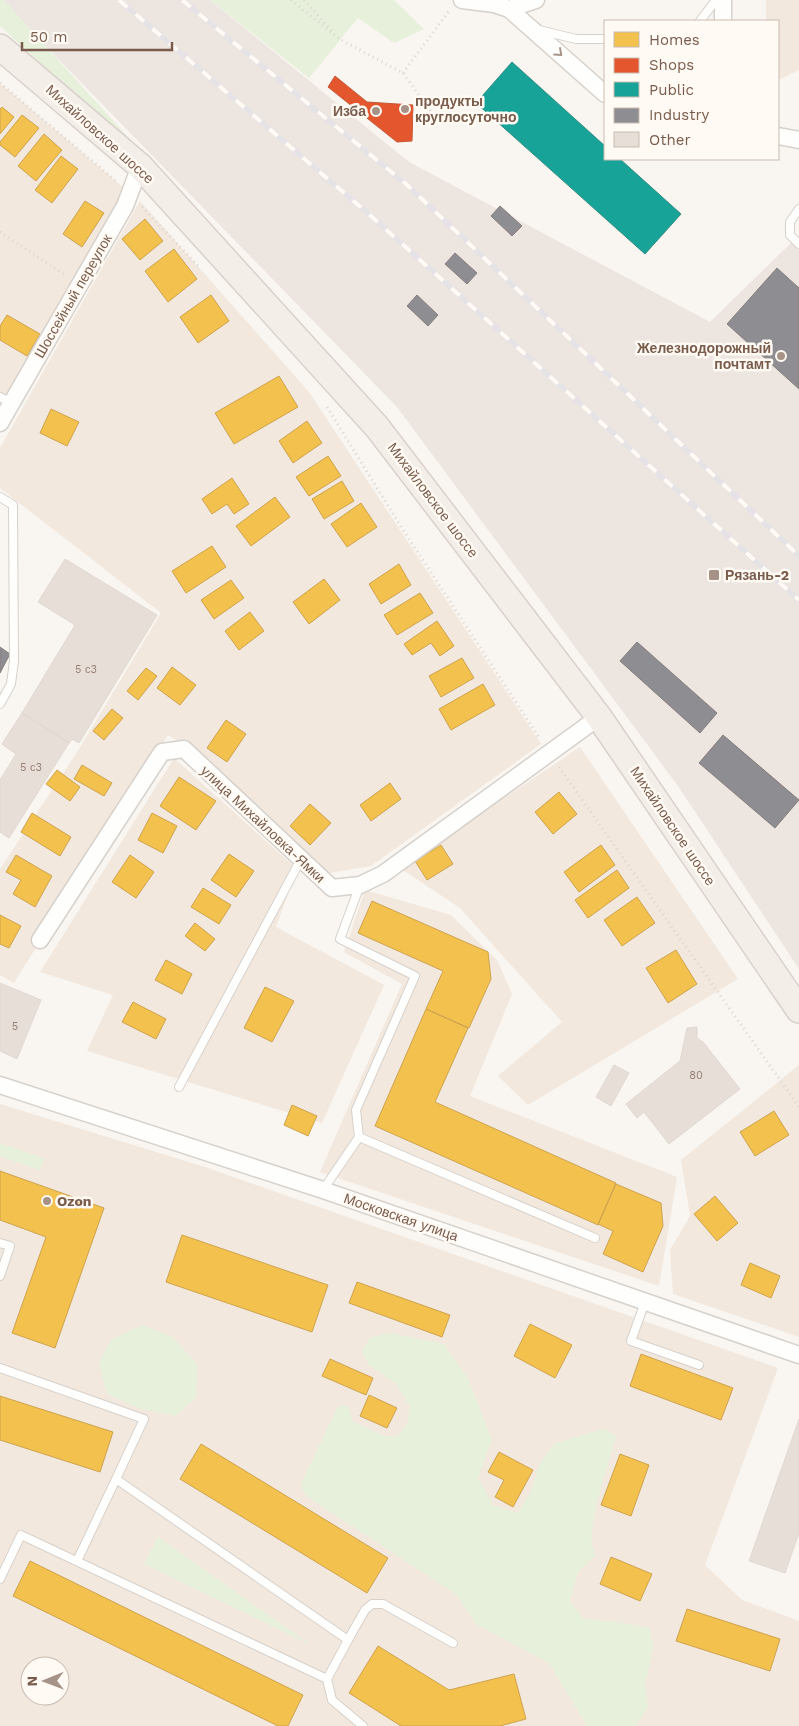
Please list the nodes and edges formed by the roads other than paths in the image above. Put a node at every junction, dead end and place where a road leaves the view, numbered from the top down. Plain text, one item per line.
1 (536, 0) edge
2 (716, 0) edge
3 (723, 0) edge
4 (457, 4) edge
5 (509, 9) junction
6 (701, 20) edge
7 (723, 20) edge
8 (526, 23) junction
9 (604, 39) edge
10 (0, 47) edge
11 (604, 93) edge
12 (779, 136) edge
13 (799, 140) edge
14 (140, 166) junction
15 (799, 209) edge
16 (799, 244) edge
17 (6, 400) edge
18 (0, 424) edge
19 (0, 497) edge
20 (0, 704) edge
21 (599, 717) junction
22 (300, 861) junction
23 (360, 885) junction
24 (40, 940) dead end
25 (799, 1010) edge
26 (178, 1087) dead end
27 (1, 1089) edge
28 (360, 1137) junction
29 (323, 1190) junction
30 (595, 1238) dead end
31 (0, 1243) edge
32 (0, 1276) edge
33 (645, 1302) junction
34 (799, 1355) edge
35 (699, 1365) dead end
36 (0, 1368) edge
37 (116, 1479) junction
38 (77, 1562) junction
39 (0, 1579) edge
40 (348, 1640) junction
41 (453, 1643) dead end
42 (327, 1679) junction
43 (363, 1726) edge

1 - 5 street
2 - 6 lane
3 - 7 street
4 - 5 street
5 - 8 street
8 - 9 lane
8 -> 11 street
10 - 14 main road, Михайловское шоссе
12 - 13 street
14 - 17 street, Шоссейный переулок
14 - 21 main road, Михайловское шоссе
15 - 16 lane
17 - 18 street, Шоссейный переулок
19 - 20 lane
21 - 23 street, улица Михайловка-Ямки
21 - 25 main road, Михайловское шоссе
22 - 23 street, улица Михайловка-Ямки
22 - 24 street, улица Михайловка-Ямки
22 - 26 lane
23 - 28 lane
27 - 29 street, Московская улица
28 - 29 lane
28 - 30 lane
29 - 33 street, Московская улица
31 - 32 lane
33 - 34 street, Московская улица
33 - 35 lane
36 - 37 lane
37 - 38 lane
37 - 40 lane
38 - 39 lane
38 - 42 lane
40 - 41 lane
40 - 42 lane
42 - 43 lane

